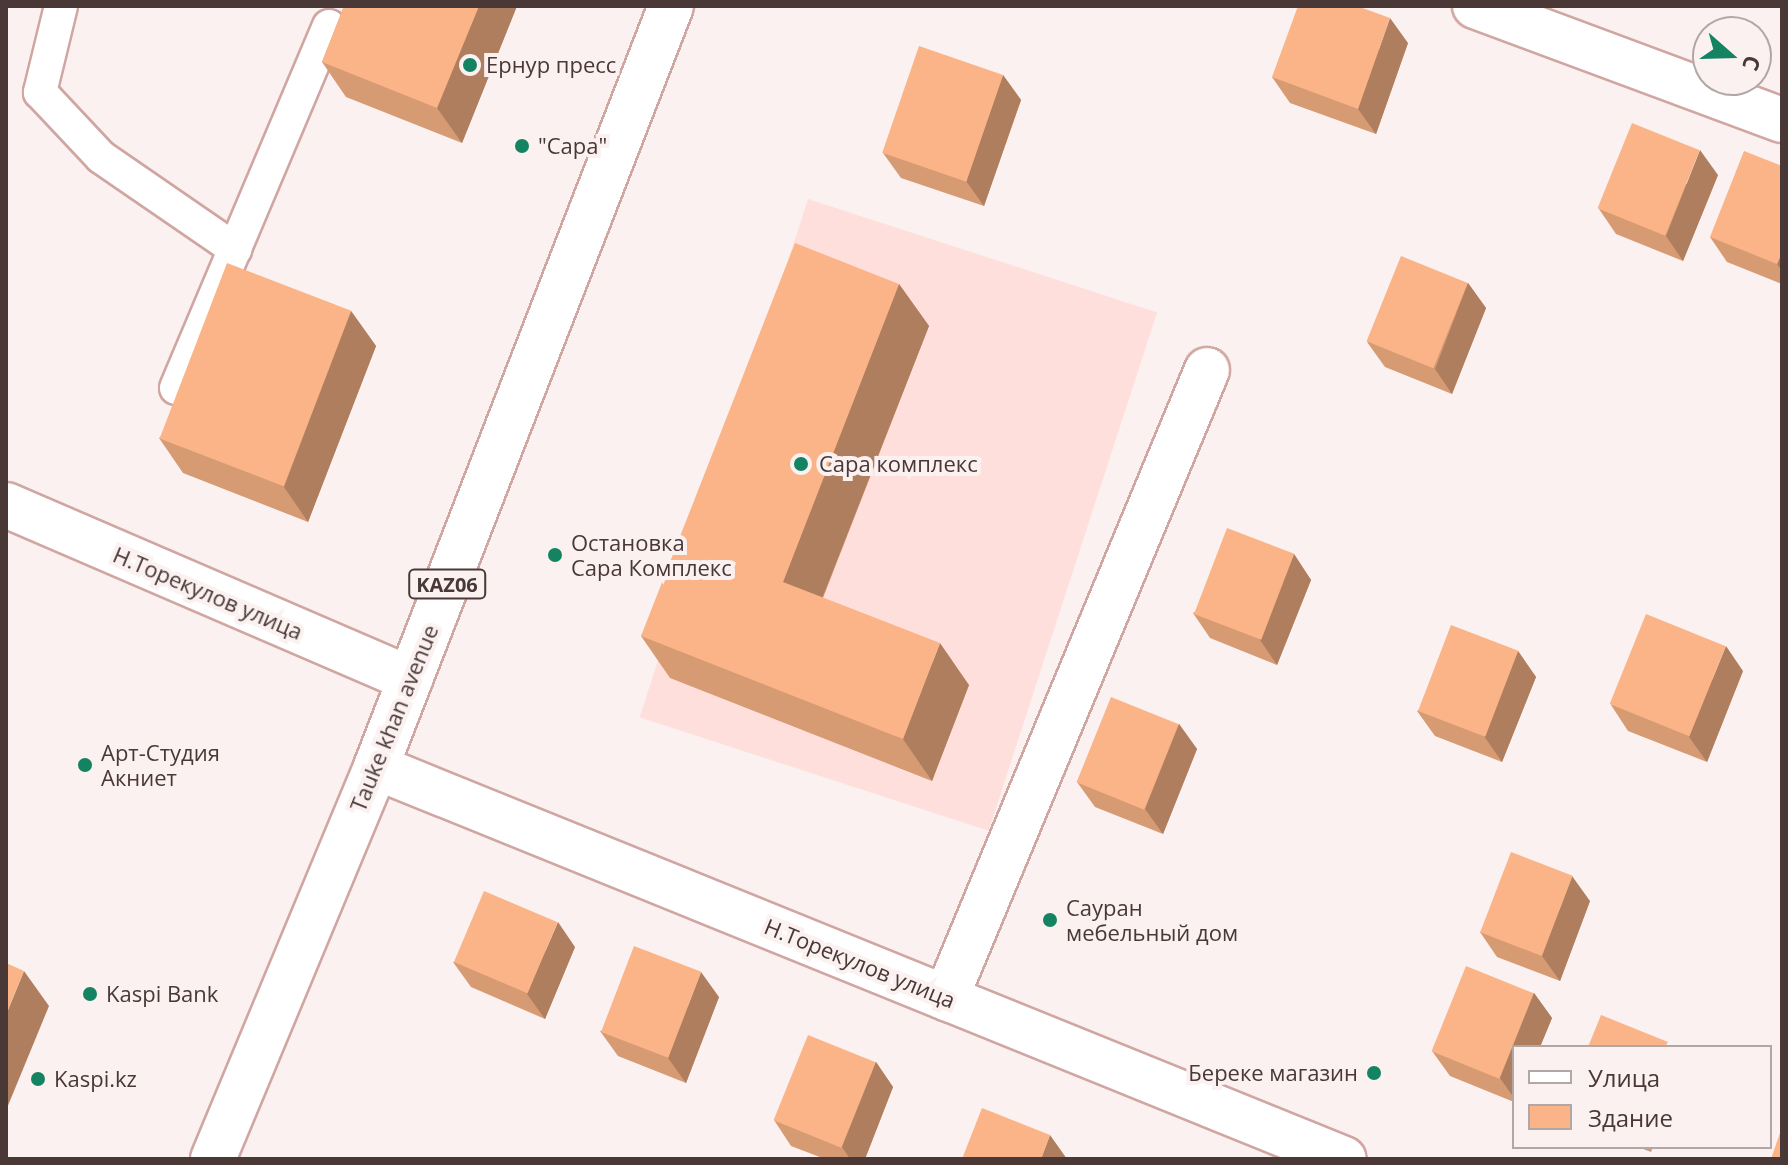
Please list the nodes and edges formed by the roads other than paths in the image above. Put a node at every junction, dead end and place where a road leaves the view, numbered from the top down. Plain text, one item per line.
1 (61, 6) edge
2 (671, 6) edge
3 (1475, 6) edge
4 (329, 26) dead end
5 (1782, 120) edge
6 (235, 249) junction
7 (1207, 370) dead end
8 (176, 388) edge
9 (6, 505) edge
10 (410, 679) junction
11 (376, 767) junction
12 (946, 998) junction
13 (213, 1159) edge
14 (1344, 1159) edge

1 - 6 lane
2 - 10 street, Tauke khan avenue / KАZ06
3 - 5 street
4 - 6 lane
6 - 8 lane
7 - 12 street
9 - 10 street, Н.Торекулов улица
10 - 11 street, Tauke khan avenue / KАZ06
11 - 12 street, Н.Торекулов улица
11 - 13 street, Tauke khan avenue / KАZ06
12 - 14 street, Н.Торекулов улица

